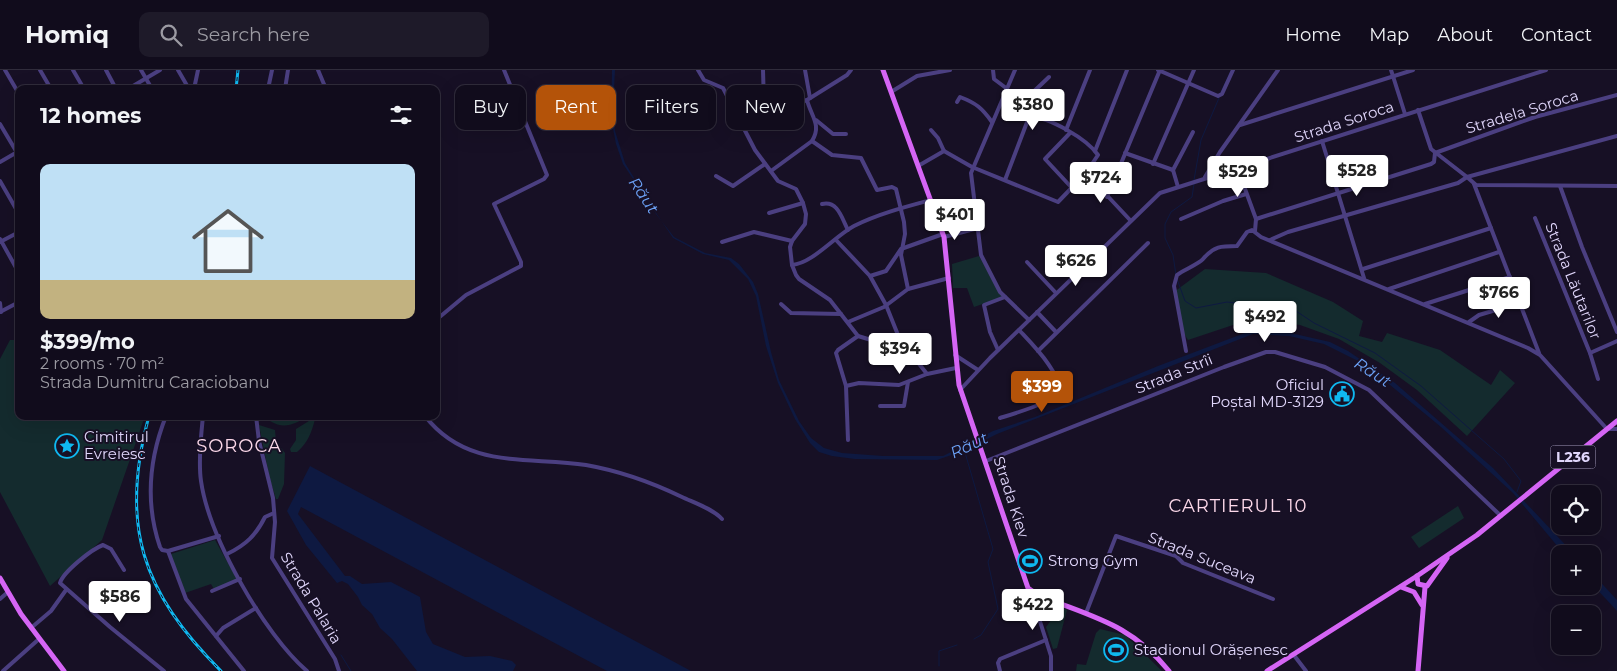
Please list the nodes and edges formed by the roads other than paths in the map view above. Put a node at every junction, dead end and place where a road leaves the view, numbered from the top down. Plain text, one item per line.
1 (5, 70) edge
2 (40, 70) edge
3 (73, 70) edge
4 (106, 70) edge
5 (141, 70) edge
6 (160, 70) edge
7 (178, 70) edge
8 (198, 70) edge
9 (272, 70) edge
10 (288, 70) edge
11 (318, 70) edge
12 (504, 70) edge
13 (698, 70) edge
14 (763, 70) edge
15 (805, 70) edge
16 (851, 70) edge
17 (883, 70) edge
18 (950, 70) edge
19 (993, 70) edge
20 (1015, 70) edge
21 (1090, 70) edge
22 (1127, 70) edge
23 (1159, 70) edge
24 (1194, 70) edge
25 (1233, 70) edge
26 (1278, 70) edge
27 (1391, 70) edge
28 (1413, 70) edge
29 (1546, 70) edge
30 (1532, 72) edge
31 (1393, 76) junction
32 (146, 78) junction
33 (1049, 78) dead end
34 (322, 81) junction
35 (1189, 82) junction
36 (49, 85) edge
37 (82, 85) edge
38 (114, 85) edge
39 (135, 85) edge
40 (150, 85) edge
41 (187, 85) edge
42 (195, 85) edge
43 (269, 85) edge
44 (286, 85) edge
45 (321, 85) edge
46 (324, 85) edge
47 (763, 85) edge
48 (15, 87) edge
49 (1006, 88) junction
50 (891, 92) junction
51 (726, 94) edge
52 (1617, 95) edge
53 (808, 99) junction
54 (804, 100) edge
55 (957, 102) dead end
56 (1418, 110) junction
57 (1405, 114) junction
58 (1029, 117) junction
59 (816, 120) junction
60 (992, 122) junction
61 (0, 124) edge
62 (1240, 125) junction
63 (744, 130) edge
64 (931, 130) dead end
65 (1068, 131) junction
66 (1193, 132) dead end
67 (846, 134) dead end
68 (1617, 136) edge
69 (812, 141) junction
70 (1322, 141) junction
71 (15, 148) edge
72 (944, 151) junction
73 (1094, 151) junction
74 (1435, 152) junction
75 (1125, 153) junction
76 (15, 154) edge
77 (0, 162) edge
78 (765, 164) junction
79 (1153, 164) junction
80 (918, 166) junction
81 (972, 166) junction
82 (1237, 167) junction
83 (1173, 170) junction
84 (771, 171) junction
85 (1086, 173) junction
86 (716, 176) dead end
87 (1467, 177) junction
88 (1205, 178) junction
89 (1005, 180) junction
90 (0, 181) edge
91 (1474, 184) junction
92 (1178, 186) junction
93 (1560, 186) junction
94 (1617, 186) edge
95 (1072, 188) junction
96 (1339, 192) junction
97 (1246, 194) junction
98 (1108, 197) junction
99 (931, 200) junction
100 (803, 203) junction
101 (822, 204) dead end
102 (15, 207) edge
103 (901, 208) junction
104 (769, 213) dead end
105 (1346, 216) junction
106 (1535, 218) dead end
107 (1181, 219) dead end
108 (1256, 219) junction
109 (1130, 220) junction
110 (978, 228) junction
111 (1491, 228) junction
112 (848, 230) junction
113 (1255, 231) junction
114 (15, 234) edge
115 (944, 236) junction
116 (836, 240) junction
117 (1270, 240) junction
118 (0, 241) edge
119 (792, 241) junction
120 (722, 242) dead end
121 (1148, 243) dead end
122 (901, 249) junction
123 (1499, 252) junction
124 (1028, 262) dead end
125 (15, 266) edge
126 (792, 266) junction
127 (1362, 269) junction
128 (870, 276) junction
129 (949, 278) junction
130 (1364, 278) junction
131 (1510, 278) junction
132 (908, 289) junction
133 (1389, 289) junction
134 (1056, 293) junction
135 (1005, 297) junction
136 (0, 303) edge
137 (1519, 303) junction
138 (15, 304) edge
139 (781, 304) dead end
140 (1425, 304) junction
141 (886, 305) junction
142 (1, 312) edge
143 (1037, 312) junction
144 (841, 314) junction
145 (440, 317) edge
146 (1029, 320) junction
147 (848, 322) junction
148 (1469, 322) junction
149 (1018, 330) junction
150 (1056, 332) junction
151 (1617, 332) edge
152 (858, 336) junction
153 (1617, 342) edge
154 (904, 350) junction
155 (998, 350) junction
156 (1038, 351) junction
157 (1186, 351) dead end
158 (1590, 353) junction
159 (955, 354) junction
160 (1540, 355) junction
161 (956, 368) junction
162 (978, 370) junction
163 (927, 374) junction
164 (1598, 379) dead end
165 (908, 382) junction
166 (846, 386) junction
167 (960, 390) junction
168 (880, 406) dead end
169 (1000, 418) dead end
170 (165, 420) edge
171 (203, 420) edge
172 (256, 420) edge
173 (428, 420) edge
174 (1617, 421) edge
175 (1607, 429) junction
176 (1617, 429) edge
177 (848, 440) dead end
178 (986, 461) junction
179 (274, 513) junction
180 (1501, 516) junction
181 (722, 519) dead end
182 (219, 536) junction
183 (168, 551) junction
184 (1452, 552) junction
185 (227, 554) junction
186 (1443, 562) junction
187 (124, 570) dead end
188 (1419, 574) junction
189 (0, 578) edge
190 (240, 579) junction
191 (1430, 580) junction
192 (1422, 586) junction
193 (1399, 587) junction
194 (65, 589) junction
195 (1030, 590) junction
196 (212, 591) dead end
197 (8, 592) junction
198 (1273, 598) dead end
199 (0, 599) edge
200 (1423, 605) junction
201 (256, 608) junction
202 (1086, 613) junction
203 (31, 628) junction
204 (216, 636) junction
205 (39, 639) junction
206 (1046, 640) junction
207 (1293, 654) junction
208 (1276, 665) junction
209 (3, 671) edge
210 (64, 671) edge
211 (164, 671) edge
212 (244, 671) edge
213 (307, 671) edge
214 (339, 671) edge
215 (1000, 671) edge
216 (1052, 671) edge
217 (1169, 671) edge
218 (1267, 671) edge
219 (1279, 671) edge
220 (1306, 671) edge
221 (1418, 671) edge

1 - 48 street
2 - 36 street
3 - 37 street
4 - 38 street
5 - 32 street
6 - 32 street
7 - 41 street
8 - 42 street
9 - 43 street
10 - 44 street
11 - 34 street
12 - 145 street
13 - 51 street
14 - 47 street
15 - 53 street
16 - 53 street
17 - 50 main road, Strada Kiev
18 - 50 street
19 - 49 street
20 - 49 street
21 - 65 street
22 - 73 street
23 - 35 street
23 - 75 street
24 - 35 street
25 - 35 street
26 - 62 street
27 - 31 street
28 - 31 street
29 - 30 street, Strada Soroca
30 - 56 street, Strada Soroca
31 - 57 street
31 - 62 street
32 - 39 street
32 - 40 street
33 - 58 street
34 - 45 street
34 - 46 street
35 - 79 street
49 - 60 street
50 - 80 main road, Strada Kiev
52 - 74 street, Stradela Sorocа
53 - 54 street
53 - 59 street
55 - 60 street
56 - 57 street, Strada Soroca
56 - 74 street
57 - 70 street, Strada Soroca
58 - 65 street
58 - 89 street
59 - 67 street
59 - 69 street
60 - 81 street
61 - 71 street
62 - 88 street
63 - 78 street
64 - 72 street
65 - 73 street
65 - 95 street
66 - 83 street
68 - 87 street
69 - 84 street
69 - 103 street
70 - 82 street, Strada Soroca
70 - 96 street
72 - 80 street
72 - 81 street
73 - 85 street
74 - 87 street
74 - 96 street
75 - 79 street
75 - 98 street
76 - 77 street
78 - 84 street
78 - 86 street
79 - 83 street
80 - 99 main road, Strada Kiev
81 - 89 street
81 - 110 street
82 - 88 street, Strada Soroca
82 - 97 street
83 - 92 street
84 - 100 street
85 - 95 street
85 - 98 street
87 - 91 street
87 - 105 street
88 - 92 street, Strada Soroca
89 - 95 street
90 - 102 street
91 - 93 street
91 - 111 street
92 - 109 street, Strada Soroca
93 - 94 street
93 - 151 street
96 - 105 street
96 - 108 street
97 - 107 street
97 - 108 street
98 - 109 street
99 - 103 street
99 - 115 main road, Strada Kiev
100 - 104 street
100 - 119 street
101 - 112 street
103 - 112 street
103 - 122 street
105 - 117 street
105 - 127 street
106 - 158 street, Strada Lăutarilor
108 - 113 street
109 - 134 street, Strada Soroca
110 - 115 street
110 - 135 street
111 - 123 street
111 - 127 street
112 - 116 street
113 - 117 street
113 - 157 street
114 - 118 street
115 - 122 street
115 - 129 main road, Strada Kiev
116 - 126 street
116 - 128 street
117 - 130 street
118 - 125 street
119 - 120 street
119 - 126 street
121 - 150 street
122 - 128 street
122 - 132 street
123 - 131 street
123 - 133 street
124 - 134 street
126 - 144 street
127 - 130 street
128 - 141 street
129 - 132 street
129 - 159 main road, Strada Kiev
130 - 133 street
131 - 137 street
131 - 140 street
132 - 141 street
133 - 140 street
134 - 143 street, Strada Soroca
135 - 146 street
135 - 155 street
136 - 142 street
137 - 148 street
137 - 160 street
138 - 142 street
139 - 144 street
140 - 148 street
141 - 147 street
141 - 154 street
143 - 146 street, Strada Soroca
143 - 150 street
144 - 147 street
146 - 149 street, Strada Soroca
147 - 152 street
148 - 160 street
149 - 155 street, Strada Soroca
149 - 156 street
150 - 156 street
152 - 154 street
152 - 166 street
153 - 158 street, Strada Lăutarilor
154 - 163 street
155 - 162 street, Strada Soroca
156 - 169 street
158 - 164 street, Strada Lăutarilor
159 - 161 main road, Strada Kiev
159 - 162 street
160 - 175 street
161 - 163 street
161 - 167 main road, Strada Kiev
162 - 167 street, Strada Soroca
163 - 165 street
165 - 166 street
165 - 168 street
166 - 177 street
167 - 178 main road, Strada Kiev
170 - 183 street
171 - 182 street
172 - 179 street, Strada Palaria
173 - 181 street
174 - 175 main road, L236
175 - 176 street
175 - 180 main road, L236
178 - 180 street, Strada Strîi
178 - 195 main road, Strada Kiev
179 - 185 street
179 - 214 street, Strada Palaria
180 - 184 main road
182 - 183 street
182 - 185 street
183 - 204 street
184 - 186 main road
184 - 188 main road
185 - 190 street
186 - 191 main road
186 - 200 main road
187 - 194 street
188 - 191 main road
188 - 192 main road
188 - 193 main road
189 - 197 main road
190 - 196 street
190 - 201 street
191 - 192 main road
192 - 193 main road
192 - 200 main road
193 - 200 main road
193 - 207 main road
194 - 203 street
194 - 211 street
195 - 202 main road
195 - 206 street, Strada Kiev
197 - 199 street
197 - 203 main road
198 - 202 street, Strada Suceava
200 - 221 main road
201 - 204 street
201 - 213 street
202 - 217 main road
203 - 205 main road
204 - 212 street
205 - 209 street
205 - 210 main road
206 - 215 street
206 - 216 street, Strada Kiev
207 - 208 main road
207 - 220 street
208 - 218 main road
208 - 219 street

